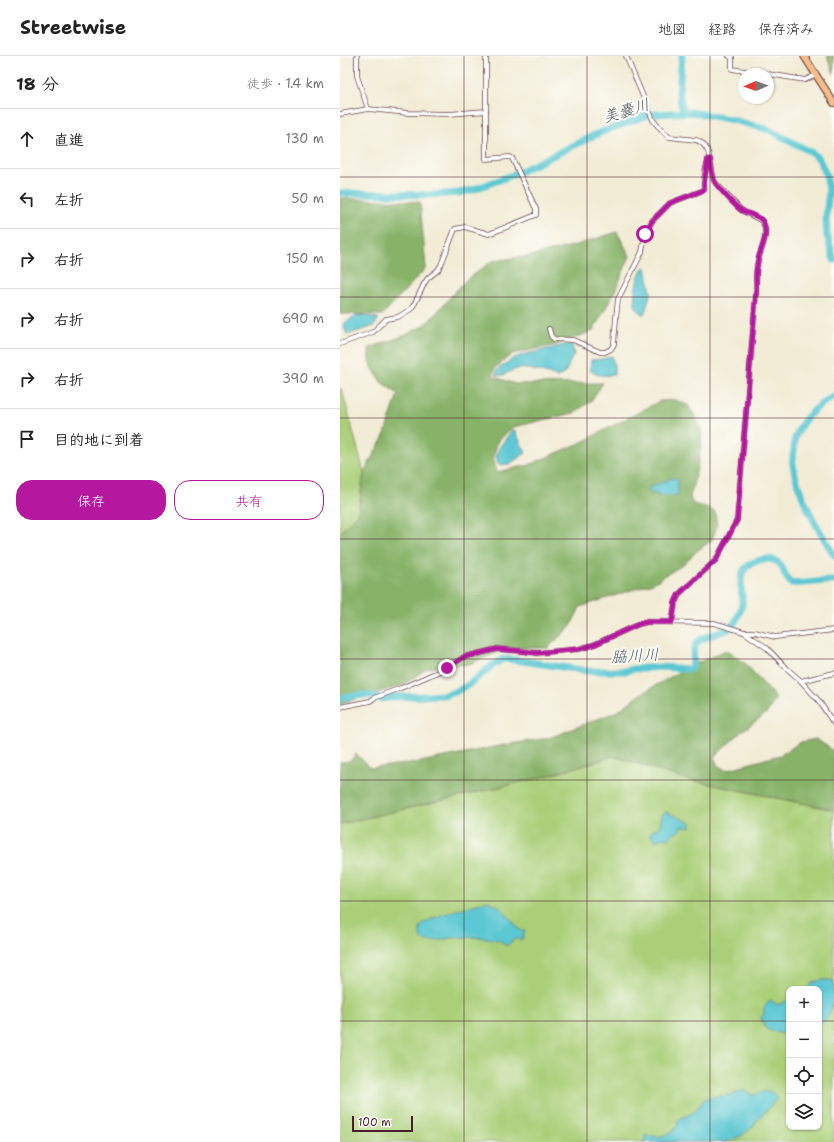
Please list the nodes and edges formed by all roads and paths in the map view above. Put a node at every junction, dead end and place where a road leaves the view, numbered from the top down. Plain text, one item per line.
1 (357, 56) edge
2 (486, 56) edge
3 (626, 56) edge
4 (729, 56) edge
5 (804, 56) edge
6 (738, 70) edge
7 (774, 75) edge
8 (816, 75) junction
9 (834, 103) edge
10 (368, 109) junction
11 (486, 111) junction
12 (340, 114) edge
13 (708, 159) junction
14 (550, 329) dead end
15 (340, 343) edge
16 (672, 622) junction
17 (834, 630) edge
18 (744, 632) junction
19 (834, 673) edge
20 (801, 681) junction
21 (340, 707) edge
22 (834, 724) edge

1 - 10 street
2 - 11 street
3 - 13 street
4 - 6 street
5 - 8 main road
7 - 8 street
8 - 9 main road
10 - 11 street
10 - 12 street
11 - 15 street
13 - 14 street
13 - 16 street
16 - 18 street
16 - 21 street
17 - 18 street
18 - 20 street
19 - 20 street
20 - 22 street

